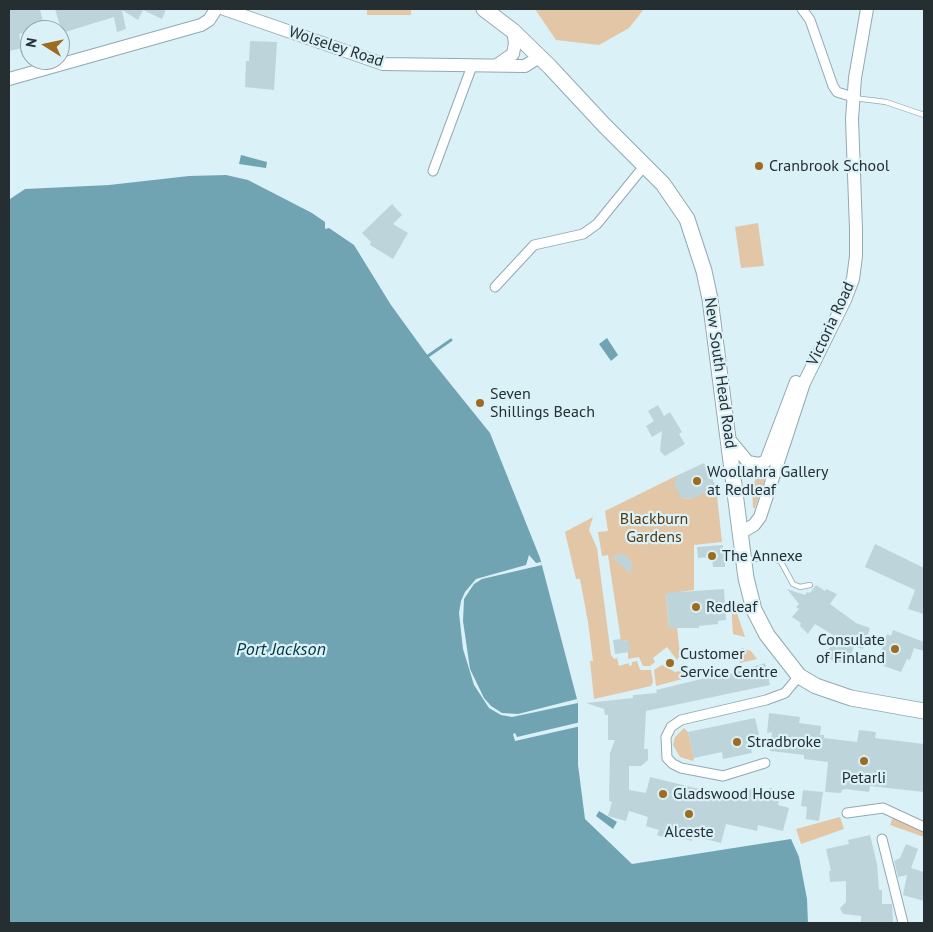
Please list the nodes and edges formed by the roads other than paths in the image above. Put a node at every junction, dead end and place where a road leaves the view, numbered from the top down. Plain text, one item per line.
1 (216, 9) edge
2 (224, 9) edge
3 (484, 9) edge
4 (802, 9) edge
5 (867, 9) edge
6 (513, 31) junction
7 (539, 57) junction
8 (472, 66) junction
9 (497, 66) junction
10 (9, 79) edge
11 (853, 97) junction
12 (924, 115) edge
13 (645, 165) junction
14 (433, 171) dead end
15 (495, 287) dead end
16 (835, 318) junction
17 (728, 438) junction
18 (740, 533) junction
19 (744, 561) junction
20 (810, 585) dead end
21 (800, 676) junction
22 (924, 711) edge
23 (765, 763) dead end
24 (846, 814) dead end
25 (924, 827) edge
26 (882, 839) dead end
27 (903, 923) edge

1 - 10 street
2 - 8 street, Wolseley Road
3 - 6 main road, New South Head Road
4 - 11 street
5 - 11 street, Victoria Road
6 - 7 main road, New South Head Road
6 - 9 street
7 - 9 street, Wolseley Road
7 - 13 main road, New South Head Road
8 - 9 street, Wolseley Road
8 - 14 street
11 - 12 lane
11 - 16 street, Victoria Road
13 - 15 street
13 - 17 main road, New South Head Road
16 - 17 street
16 - 18 street, Victoria Road
17 - 18 main road, New South Head Road
18 - 19 main road, New South Head Road
19 - 20 lane
19 - 21 main road, New South Head Road
21 - 22 main road, New South Head Road
21 - 23 street
24 - 25 street
26 - 27 street

